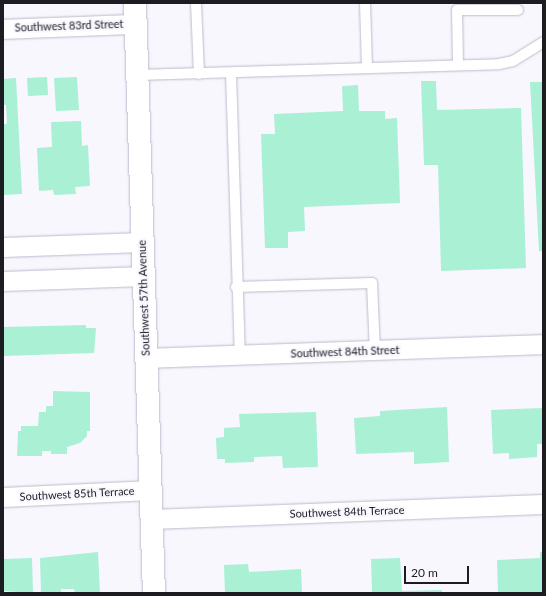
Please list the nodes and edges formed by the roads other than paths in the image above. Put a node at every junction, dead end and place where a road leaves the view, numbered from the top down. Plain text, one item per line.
1 (196, 3) edge
2 (365, 3) edge
3 (518, 10) dead end
4 (135, 14) edge
5 (3, 29) edge
6 (543, 42) edge
7 (458, 65) junction
8 (367, 68) junction
9 (231, 73) junction
10 (200, 74) junction
11 (137, 75) junction
12 (142, 242) junction
13 (3, 247) edge
14 (143, 276) junction
15 (3, 280) edge
16 (236, 287) junction
17 (543, 344) edge
18 (375, 351) junction
19 (240, 356) junction
20 (146, 358) junction
21 (151, 490) junction
22 (3, 497) edge
23 (543, 504) edge
24 (152, 520) junction
25 (154, 593) edge

1 - 10 lane
2 - 8 lane
3 - 7 lane
4 - 5 street, Southwest 83rd Street
4 - 11 main road, Southwest 57th Avenue
6 - 7 lane
7 - 8 lane
8 - 9 lane
9 - 10 lane
9 - 16 lane
10 - 11 lane
11 - 12 main road, Southwest 57th Avenue
12 - 13 street
12 - 14 main road, Southwest 57th Avenue
14 - 15 street
14 - 20 main road, Southwest 57th Avenue
16 - 18 lane
16 - 19 lane
17 - 18 street, Southwest 84th Street
18 - 19 street, Southwest 84th Street
19 - 20 street, Southwest 84th Street
20 - 21 main road, Southwest 57th Avenue
21 - 22 street, Southwest 85th Terrace
21 - 24 main road, Southwest 57th Avenue
23 - 24 street, Southwest 84th Terrace
24 - 25 main road, Southwest 57th Avenue

